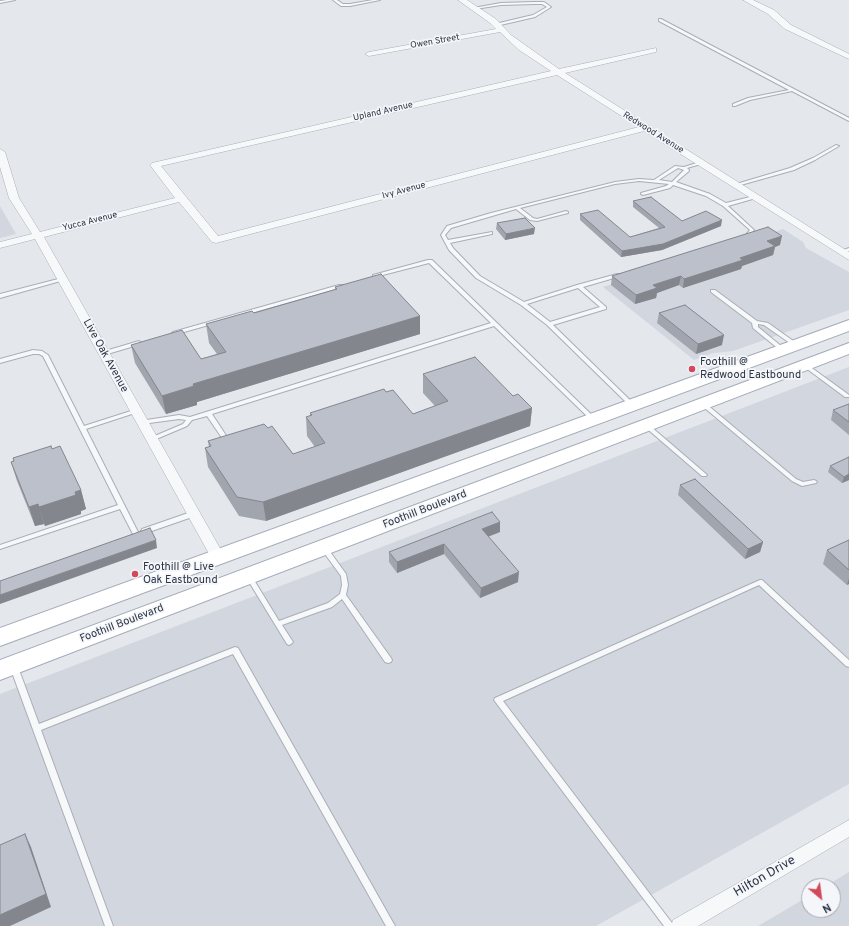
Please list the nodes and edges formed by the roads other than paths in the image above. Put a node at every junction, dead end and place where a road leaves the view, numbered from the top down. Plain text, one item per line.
1 (13, 0) edge
2 (335, 0) edge
3 (378, 0) edge
4 (462, 0) edge
5 (497, 0) edge
6 (747, 0) edge
7 (0, 2) edge
8 (473, 7) junction
9 (660, 20) dead end
10 (499, 28) junction
11 (654, 50) dead end
12 (369, 54) dead end
13 (849, 57) edge
14 (558, 72) junction
15 (792, 90) junction
16 (734, 105) dead end
17 (849, 120) edge
18 (645, 128) junction
19 (836, 146) dead end
20 (0, 152) edge
21 (700, 163) junction
22 (684, 168) junction
23 (665, 174) junction
24 (678, 177) junction
25 (655, 181) junction
26 (673, 183) junction
27 (735, 185) junction
28 (643, 194) dead end
29 (754, 197) junction
30 (181, 199) junction
31 (725, 205) junction
32 (517, 208) junction
33 (566, 212) dead end
34 (490, 233) dead end
35 (38, 236) junction
36 (740, 239) edge
37 (447, 242) junction
38 (0, 245) edge
39 (844, 250) edge
40 (849, 258) edge
41 (622, 274) edge
42 (368, 278) edge
43 (62, 279) junction
44 (345, 285) edge
45 (579, 286) junction
46 (713, 291) dead end
47 (0, 296) edge
48 (523, 304) junction
49 (755, 322) junction
50 (494, 324) junction
51 (549, 324) junction
52 (849, 325) edge
53 (169, 335) edge
54 (146, 341) edge
55 (789, 347) junction
56 (849, 348) edge
57 (104, 353) junction
58 (0, 361) edge
59 (804, 365) junction
60 (848, 398) edge
61 (703, 404) junction
62 (632, 405) junction
63 (136, 411) junction
64 (208, 413) junction
65 (190, 419) junction
66 (593, 420) junction
67 (142, 422) junction
68 (647, 426) junction
69 (83, 428) junction
70 (224, 437) edge
71 (152, 439) junction
72 (704, 475) dead end
73 (814, 482) dead end
74 (122, 506) junction
75 (194, 514) junction
76 (136, 534) junction
77 (129, 536) edge
78 (0, 547) edge
79 (324, 548) junction
80 (218, 557) junction
81 (249, 577) junction
82 (343, 595) junction
83 (278, 624) junction
84 (0, 637) edge
85 (289, 642) dead end
86 (388, 660) dead end
87 (849, 664) edge
88 (7, 668) edge
89 (37, 728) junction
90 (849, 828) edge
91 (109, 926) edge
92 (391, 926) edge
93 (669, 926) edge
94 (680, 926) edge

1 - 7 lane
2 - 3 lane
4 - 8 street, Redwood Avenue
5 - 8 lane
6 - 13 street
8 - 10 street, Redwood Avenue
8 - 10 lane
9 - 15 lane
10 - 12 street, Owen Street
10 - 14 street, Redwood Avenue
11 - 14 street, Upland Avenue
14 - 18 street, Redwood Avenue
14 - 30 street, Upland Avenue
15 - 16 lane
15 - 17 lane
18 - 21 street, Redwood Avenue
18 - 30 street, Ivy Avenue
19 - 27 lane
20 - 35 street, Live Oak Avenue
21 - 22 lane
21 - 27 street, Redwood Avenue
22 - 23 lane
22 - 24 lane
23 - 24 lane
23 - 25 lane
24 - 26 lane
25 - 26 lane
25 - 32 lane
26 - 28 lane
26 - 31 lane
27 - 29 street, Redwood Avenue
29 - 31 lane
29 - 39 street, Redwood Avenue
30 - 35 street, Yucca Avenue
31 - 36 lane
32 - 33 lane
32 - 37 lane
34 - 37 lane
35 - 38 street, Yucca Avenue
35 - 43 street, Live Oak Avenue
37 - 48 lane
39 - 40 street, Redwood Avenue
41 - 45 lane
42 - 50 lane
43 - 47 lane
43 - 57 street, Live Oak Avenue
44 - 53 lane
45 - 48 lane
45 - 51 lane
46 - 49 lane
48 - 51 lane
49 - 55 lane
49 - 55 lane
50 - 64 lane
50 - 66 lane
51 - 62 lane
52 - 55 main road
54 - 57 lane
55 - 62 main road
56 - 59 main road, Foothill Boulevard
57 - 63 street, Live Oak Avenue
58 - 69 lane
59 - 60 lane
59 - 61 main road, Foothill Boulevard
61 - 68 main road, Foothill Boulevard
61 - 73 lane
62 - 66 main road
63 - 67 street, Live Oak Avenue
63 - 69 lane
64 - 65 lane
64 - 70 lane
65 - 67 lane
65 - 71 lane
66 - 80 main road
67 - 71 street, Live Oak Avenue
68 - 72 lane
68 - 79 main road, Foothill Boulevard
69 - 74 lane
71 - 75 street, Live Oak Avenue
74 - 76 lane
74 - 78 lane
75 - 76 lane
75 - 80 street, Live Oak Avenue
76 - 77 lane
79 - 81 main road, Foothill Boulevard
79 - 82 lane
80 - 84 main road
81 - 83 lane
81 - 88 main road, Foothill Boulevard
82 - 83 lane
82 - 86 lane
83 - 85 lane
87 - 93 lane
88 - 89 lane
89 - 91 lane
89 - 92 lane
90 - 94 street, Hilton Drive

